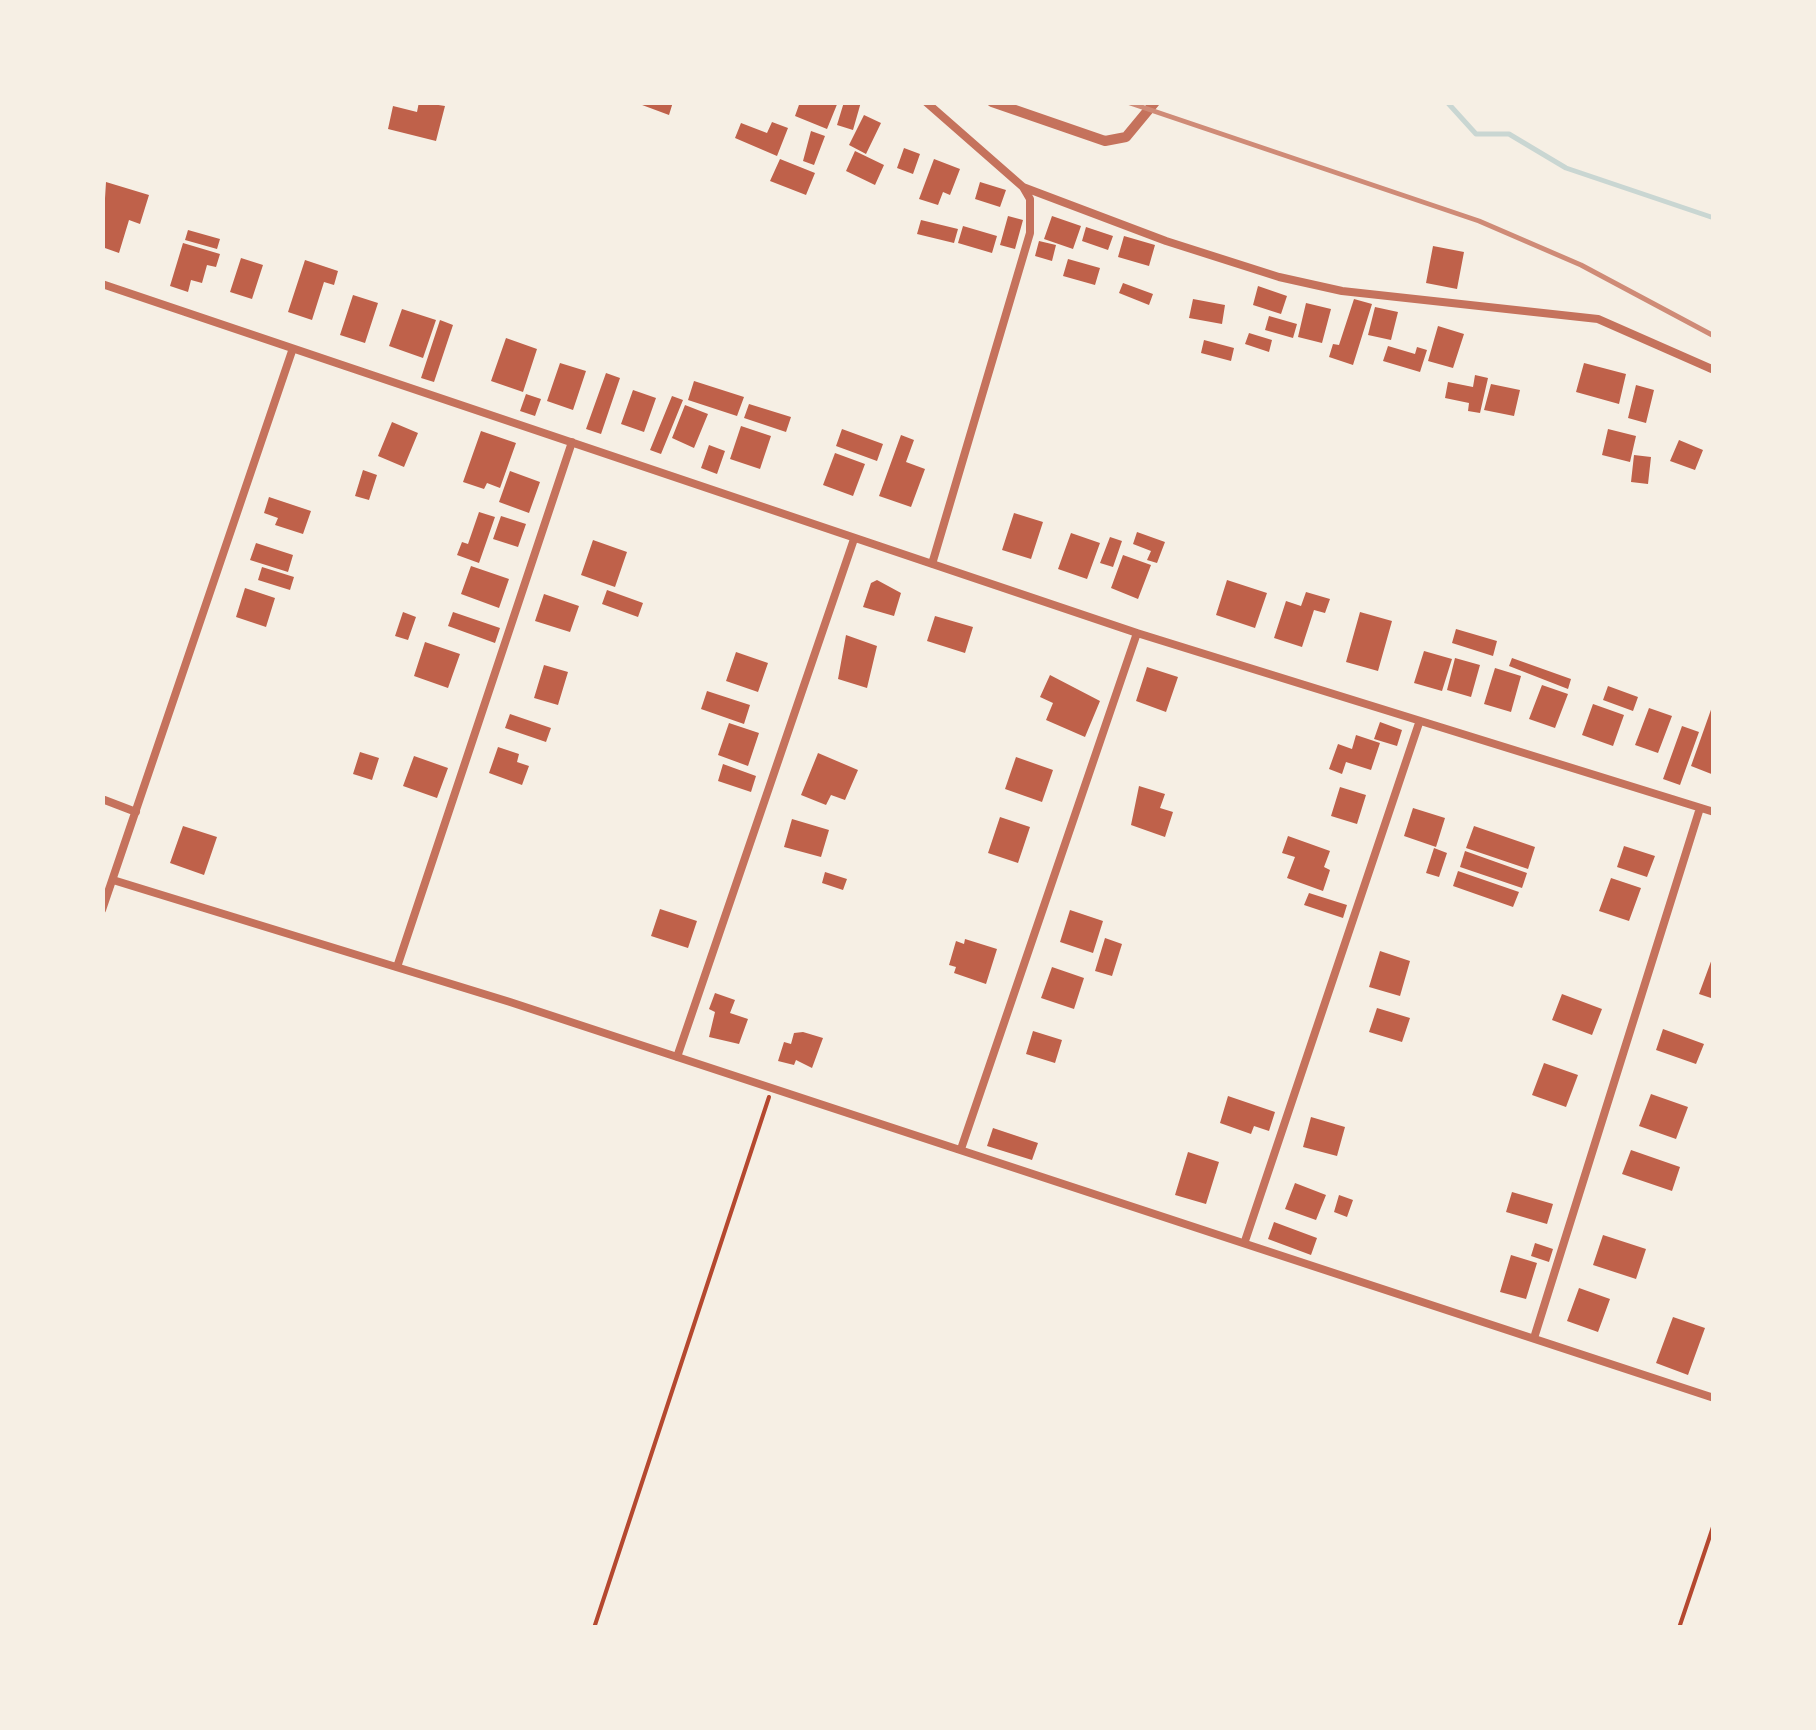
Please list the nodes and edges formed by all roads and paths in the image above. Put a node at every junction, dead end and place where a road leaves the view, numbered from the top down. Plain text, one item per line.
1 (926, 102) edge
2 (992, 102) edge
3 (1155, 102) edge
4 (1024, 187) junction
5 (102, 284) edge
6 (292, 351) junction
7 (1714, 370) edge
8 (572, 442) junction
9 (854, 538) junction
10 (932, 564) junction
11 (1137, 633) junction
12 (1418, 723) junction
13 (102, 799) edge
14 (1700, 808) junction
15 (136, 812) junction
16 (1714, 812) edge
17 (113, 880) junction
18 (102, 910) edge
19 (397, 967) junction
20 (677, 1057) junction
21 (772, 1088) junction
22 (961, 1149) junction
23 (1245, 1242) junction
24 (1534, 1338) junction
25 (1714, 1398) edge
26 (1714, 1524) edge
27 (594, 1628) edge
28 (1679, 1628) edge

1 - 4 street
2 - 3 street
4 - 7 street
4 - 10 street
5 - 6 street
6 - 8 street
6 - 15 street
8 - 9 street
8 - 19 street
9 - 10 street
9 - 20 street
10 - 11 street
11 - 12 street
11 - 22 street
12 - 14 street
12 - 23 street
13 - 15 street
14 - 16 street
14 - 24 street
15 - 17 street
17 - 18 street
17 - 19 street
19 - 20 street
20 - 21 street
21 - 22 street
21 - 27 path
22 - 23 street
23 - 24 street
24 - 25 street
26 - 28 path

